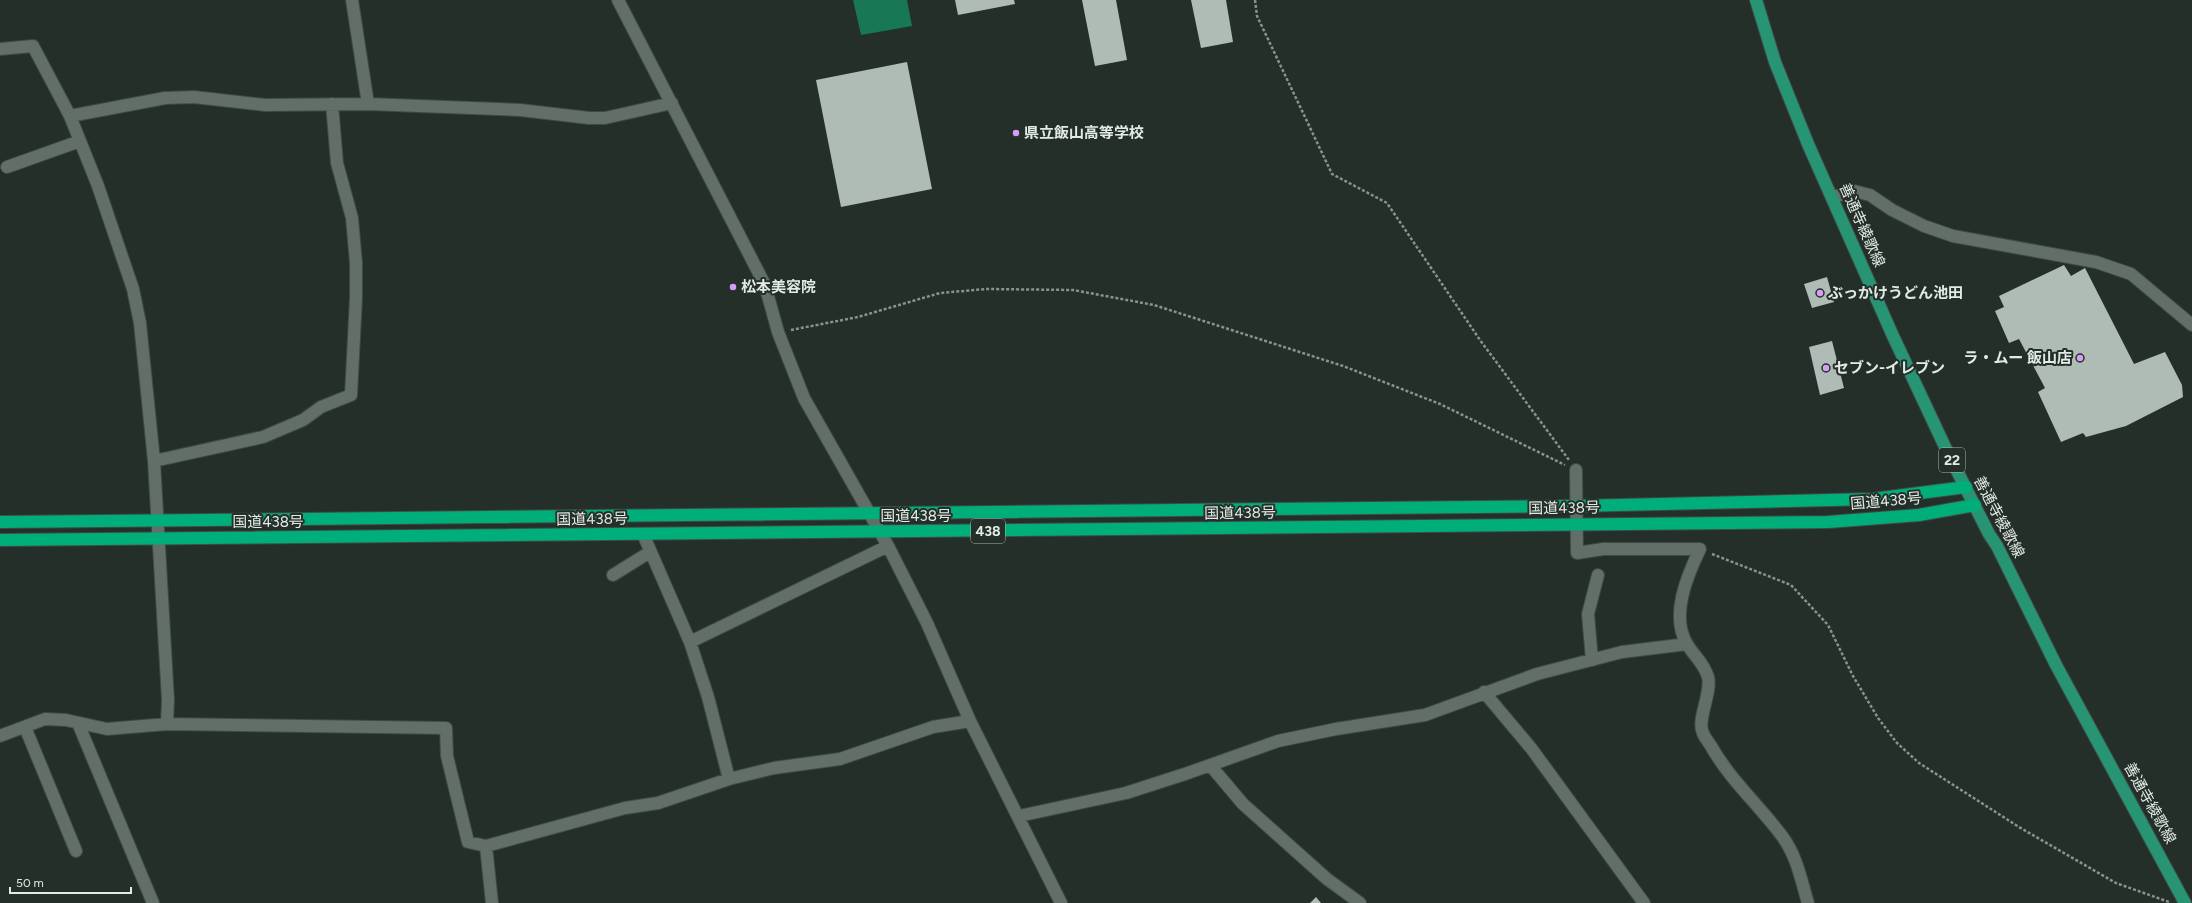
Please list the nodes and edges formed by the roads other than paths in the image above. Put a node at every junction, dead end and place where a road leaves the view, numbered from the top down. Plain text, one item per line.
1 (352, 0) edge
2 (618, 0) edge
3 (1756, 0) edge
4 (0, 49) edge
5 (672, 103) junction
6 (332, 104) junction
7 (368, 104) junction
8 (70, 116) junction
9 (80, 141) junction
10 (7, 167) dead end
11 (1833, 197) junction
12 (2192, 325) edge
13 (154, 461) junction
14 (1576, 470) road end
15 (1966, 487) junction
16 (1975, 504) junction
17 (1576, 506) junction
18 (869, 513) junction
19 (157, 521) junction
20 (0, 522) edge
21 (1575, 524) junction
22 (880, 532) junction
23 (643, 534) junction
24 (158, 538) junction
25 (0, 540) edge
26 (888, 546) junction
27 (650, 552) junction
28 (1598, 575) dead end
29 (613, 576) dead end
30 (690, 642) junction
31 (1687, 644) junction
32 (1592, 660) junction
33 (1484, 692) junction
34 (970, 721) junction
35 (78, 723) junction
36 (168, 724) junction
37 (25, 726) junction
38 (0, 736) edge
39 (1210, 765) junction
40 (729, 780) junction
41 (1019, 816) junction
42 (486, 846) junction
43 (76, 851) dead end
44 (154, 903) edge
45 (492, 903) edge
46 (1061, 903) edge
47 (1360, 903) edge
48 (1644, 903) edge
49 (1808, 903) edge
50 (2185, 903) edge

1 - 7 street
2 - 5 street
3 - 11 main road, 善通寺綾歌線 / 22
4 - 8 street
5 - 7 street
5 - 18 street
6 - 7 street
6 - 8 street
6 - 13 street
8 - 9 street
9 - 10 street
9 - 13 street
11 - 12 street
11 - 15 main road, 善通寺綾歌線 / 22
13 - 19 street
14 - 17 street
15 - 16 main road, 善通寺綾歌線 / 22
15 - 17 highway, 国道438号 / 438
16 - 21 highway, 国道438号 / 438
16 - 50 main road, 善通寺綾歌線 / 22
17 - 18 highway, 国道438号 / 438
17 - 21 street
18 - 19 highway, 国道438号 / 438
18 - 22 street
19 - 20 highway, 国道438号 / 438
19 - 24 street
21 - 22 highway, 国道438号 / 438
21 - 31 street
22 - 23 highway, 国道438号 / 438
22 - 26 street
23 - 24 highway, 国道438号 / 438
23 - 27 street
24 - 25 highway, 国道438号 / 438
24 - 36 street
26 - 30 street
26 - 34 street
27 - 29 street
27 - 30 street
28 - 32 street
30 - 40 street
31 - 32 street
31 - 49 street
32 - 33 street
33 - 39 street
33 - 48 street
34 - 40 street
34 - 41 street
35 - 36 street
35 - 37 street
35 - 44 street
36 - 42 street
37 - 38 street
37 - 43 street
39 - 41 street
39 - 47 street
40 - 42 street
41 - 46 street
42 - 45 street

